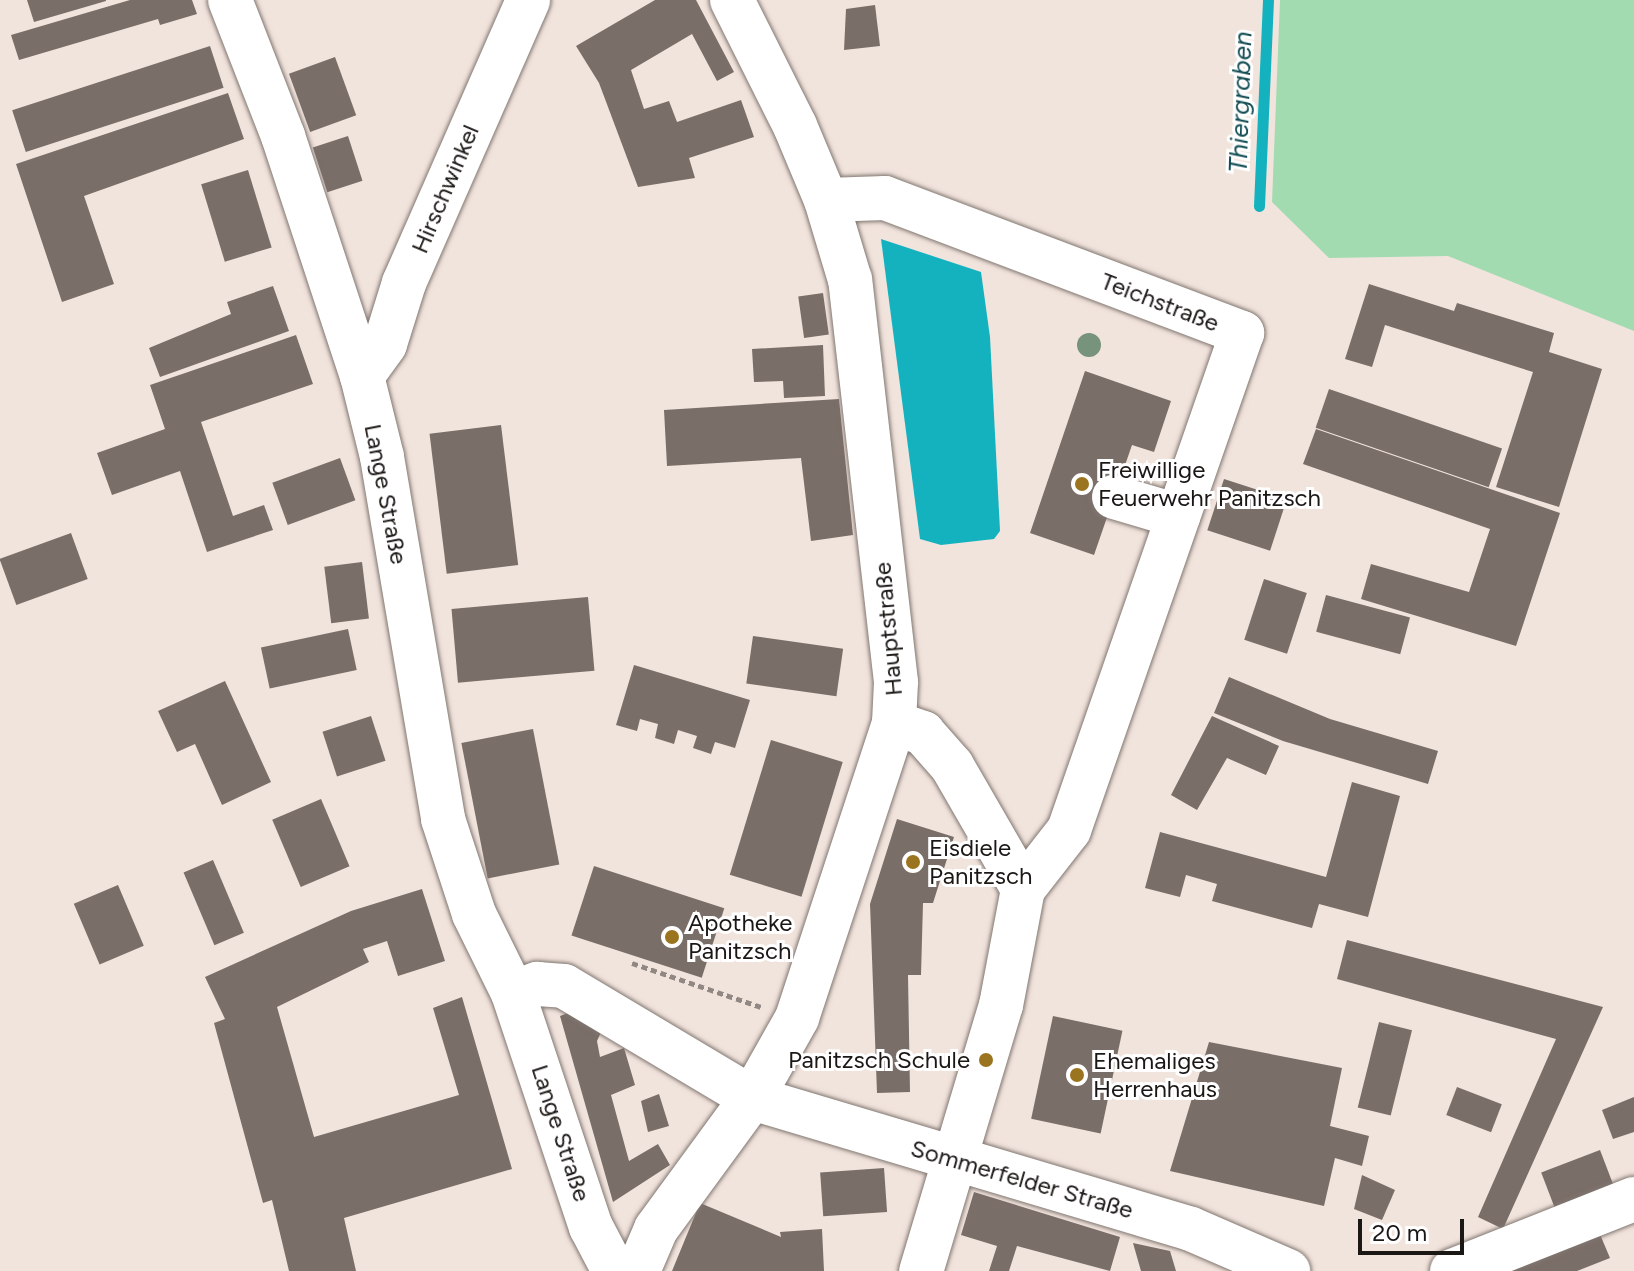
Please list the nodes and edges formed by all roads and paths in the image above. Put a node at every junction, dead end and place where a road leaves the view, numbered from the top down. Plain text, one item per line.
1 (230, 0) edge
2 (528, 0) edge
3 (732, 0) edge
4 (826, 200) junction
5 (362, 376) junction
6 (1114, 497) dead end
7 (1178, 516) junction
8 (894, 723) junction
9 (1023, 889) junction
10 (632, 963) dead end
11 (513, 993) junction
12 (797, 1018) junction
13 (752, 1098) junction
14 (955, 1161) junction
15 (1634, 1199) edge
16 (614, 1271) edge
17 (638, 1271) edge
18 (921, 1271) edge
19 (1288, 1271) edge
20 (1452, 1271) edge

1 - 5 street, Lange Straße
2 - 5 street, Hirschwinkel
3 - 4 street, Hauptstraße
4 - 7 street, Teichstraße
4 - 8 street, Hauptstraße
5 - 11 street, Lange Straße
6 - 7 street
7 - 9 street, Teichstraße
8 - 9 street
8 - 12 street, Hauptstraße
9 - 14 street, Teichstraße
10 - 12 path
11 - 13 street
11 - 16 street, Lange Straße
12 - 13 street, Hauptstraße
13 - 14 street, Sommerfelder Straße
13 - 17 street, Hauptstraße
14 - 18 street, Teichstraße
14 - 19 street, Sommerfelder Straße
15 - 20 street

